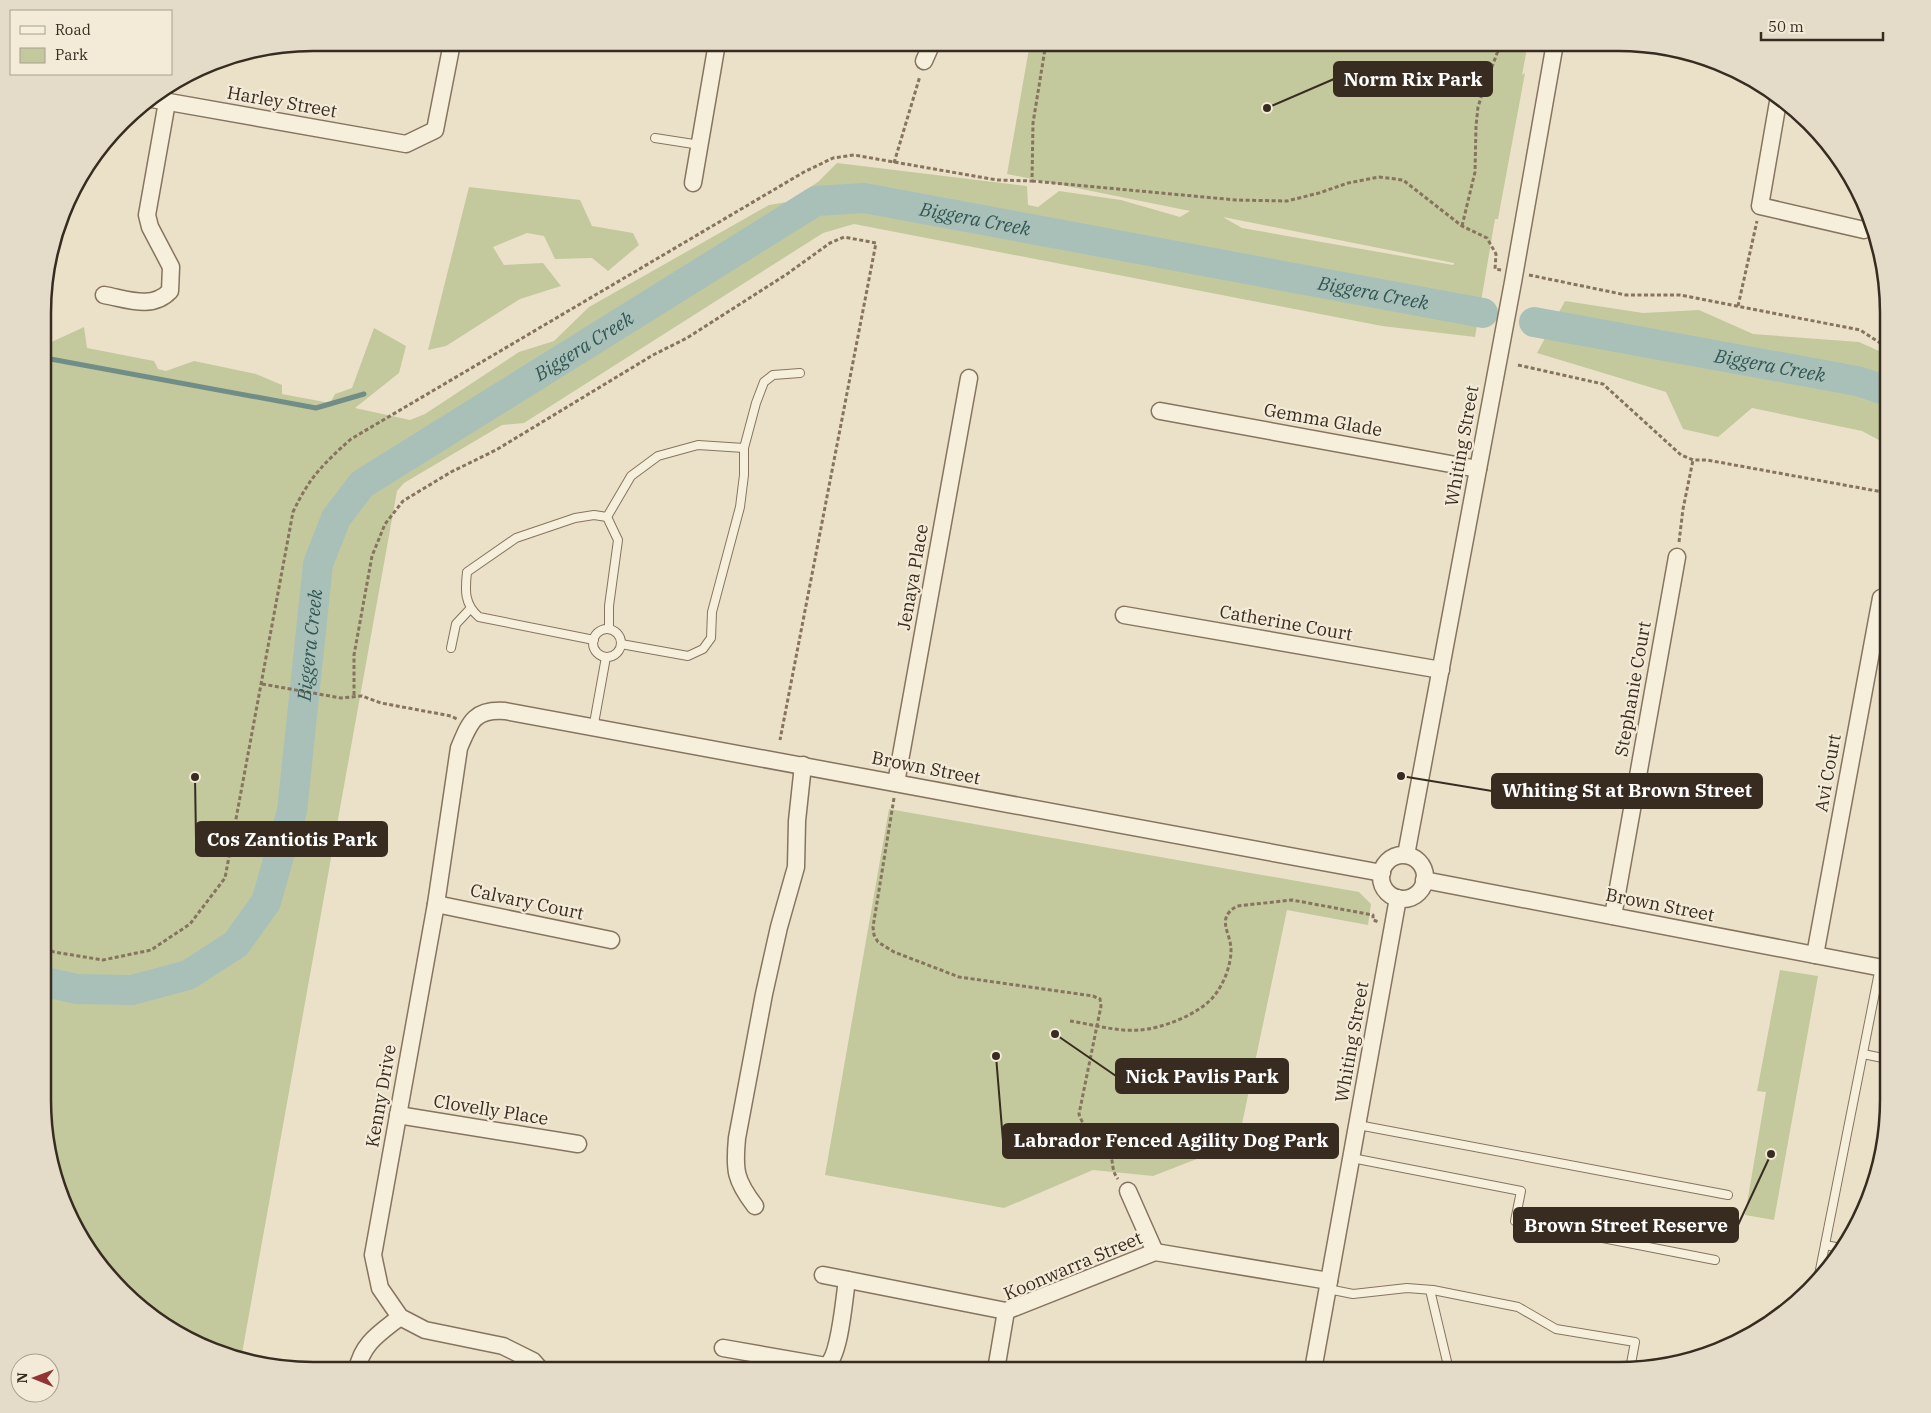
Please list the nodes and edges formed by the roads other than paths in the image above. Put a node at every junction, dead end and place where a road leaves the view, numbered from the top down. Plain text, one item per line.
1 (450, 51) edge
2 (716, 51) edge
3 (928, 51) edge
4 (1554, 51) edge
5 (924, 61) road end
6 (160, 100) edge
7 (1777, 105) edge
8 (655, 138) dead end
9 (700, 145) junction
10 (693, 183) dead end
11 (1864, 230) dead end
12 (104, 295) dead end
13 (800, 373) dead end
14 (968, 378) dead end
15 (1160, 411) dead end
16 (744, 448) junction
17 (1478, 469) junction
18 (607, 517) junction
19 (1677, 557) road end
20 (1880, 603) edge
21 (470, 609) junction
22 (1124, 615) dead end
23 (609, 629) junction
24 (594, 640) junction
25 (621, 644) junction
26 (451, 648) dead end
27 (606, 657) junction
28 (1441, 670) junction
29 (468, 725) joint
30 (593, 728) junction
31 (803, 765) junction
32 (896, 782) junction
33 (1406, 855) junction
34 (1382, 873) junction
35 (1424, 880) junction
36 (1398, 898) junction
37 (436, 904) junction
38 (1612, 916) junction
39 (611, 940) dead end
40 (1815, 955) junction
41 (1880, 967) edge
42 (1880, 984) edge
43 (1863, 1054) junction
44 (1880, 1057) edge
45 (398, 1114) junction
46 (1358, 1125) junction
47 (578, 1144) dead end
48 (1352, 1158) junction
49 (1128, 1191) road end
50 (1728, 1195) dead end
51 (755, 1206) dead end
52 (1825, 1245) junction
53 (1835, 1247) edge
54 (1155, 1252) junction
55 (1715, 1260) dead end
56 (1821, 1265) edge
57 (823, 1275) dead end
58 (847, 1280) junction
59 (1328, 1285) junction
60 (1430, 1290) junction
61 (1006, 1311) junction
62 (400, 1318) junction
63 (723, 1348) dead end
64 (1632, 1361) edge
65 (358, 1362) edge
66 (534, 1362) edge
67 (798, 1362) edge
68 (837, 1362) edge
69 (997, 1362) edge
70 (1314, 1362) edge
71 (1447, 1362) edge

1 - 6 street, Harley Street
2 - 9 street
3 - 5 street
4 - 17 street, Whiting Street
6 - 12 street
7 - 11 street
8 - 9 lane
9 - 10 street
13 - 16 lane
14 - 32 street, Jenaya Place
15 - 17 street, Gemma Glade
16 - 18 lane
16 - 25 lane
17 - 28 street, Whiting Street
18 - 21 lane
18 - 23 lane
19 - 38 street, Stephanie Court
20 - 40 street, Avi Court
21 - 24 lane
21 - 26 lane
22 - 28 street, Catherine Court
23 - 24 lane
23 - 25 lane
24 - 27 lane
25 - 27 lane
27 - 30 lane
28 - 33 street, Whiting Street
29 - 30 street, Brown Street
29 - 37 street, Kenny Drive
30 - 31 street, Brown Street
31 - 32 street, Brown Street
31 - 51 street
32 - 34 street, Brown Street
33 - 34 street
33 - 35 street
34 - 36 street
35 - 36 street
35 - 38 street, Brown Street
36 - 46 street, Whiting Street
37 - 39 street, Calvary Court
37 - 45 street, Kenny Drive
38 - 40 street, Brown Street
40 - 41 street, Brown Street
42 - 43 lane
43 - 44 lane
43 - 52 lane
45 - 47 street, Clovelly Place
45 - 62 street, Kenny Drive
46 - 48 street, Whiting Street
46 - 50 lane
48 - 55 lane
48 - 59 street, Whiting Street
49 - 54 street
52 - 53 lane
52 - 56 lane
54 - 59 street, Koonwarra Street
54 - 61 street, Koonwarra Street
57 - 58 street
58 - 61 street
58 - 68 street
59 - 60 lane
59 - 70 street, Whiting Street
60 - 64 lane
60 - 71 lane
61 - 69 street, Koonwarra Street
62 - 65 street
62 - 66 street
63 - 67 street

